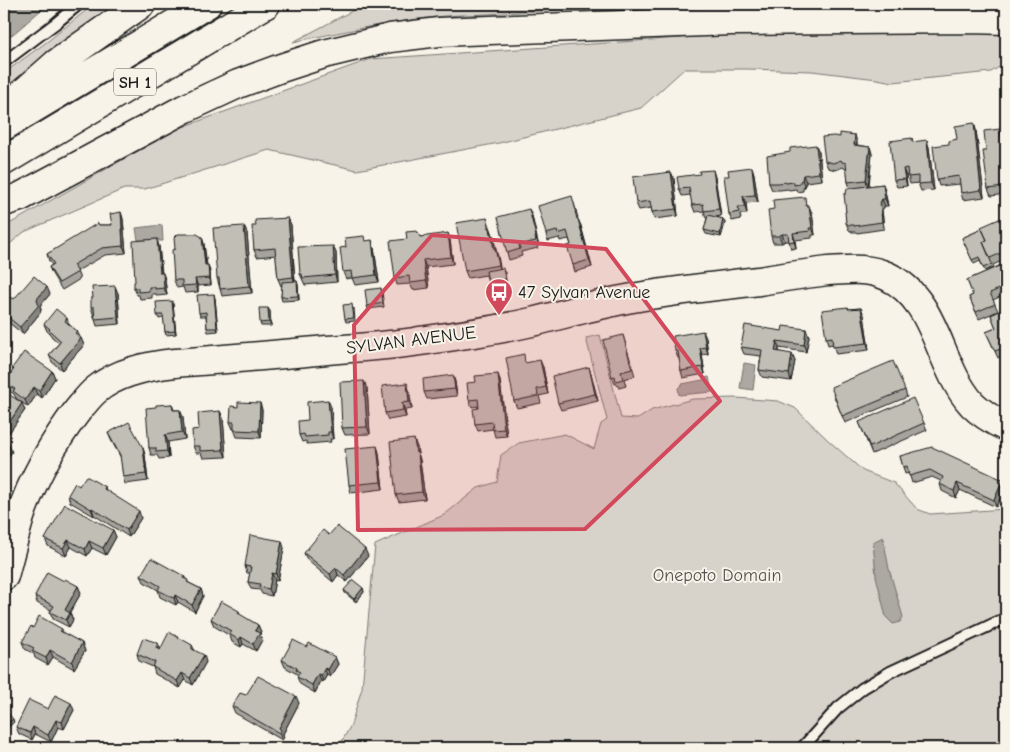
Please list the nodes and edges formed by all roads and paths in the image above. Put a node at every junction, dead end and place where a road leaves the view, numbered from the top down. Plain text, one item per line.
1 (79, 4) edge
2 (141, 4) edge
3 (207, 4) edge
4 (266, 4) edge
5 (1006, 20) edge
6 (4, 62) edge
7 (4, 110) edge
8 (4, 126) edge
9 (4, 161) edge
10 (4, 202) edge
11 (1006, 427) edge
12 (4, 576) edge
13 (1006, 618) edge
14 (802, 748) edge

1 - 6 lane
2 - 7 main road
3 - 8 main road, SH 1
4 - 9 main road, SH 1
5 - 10 main road
11 - 12 main road, SYLVAN AVENUE
13 - 14 lane

